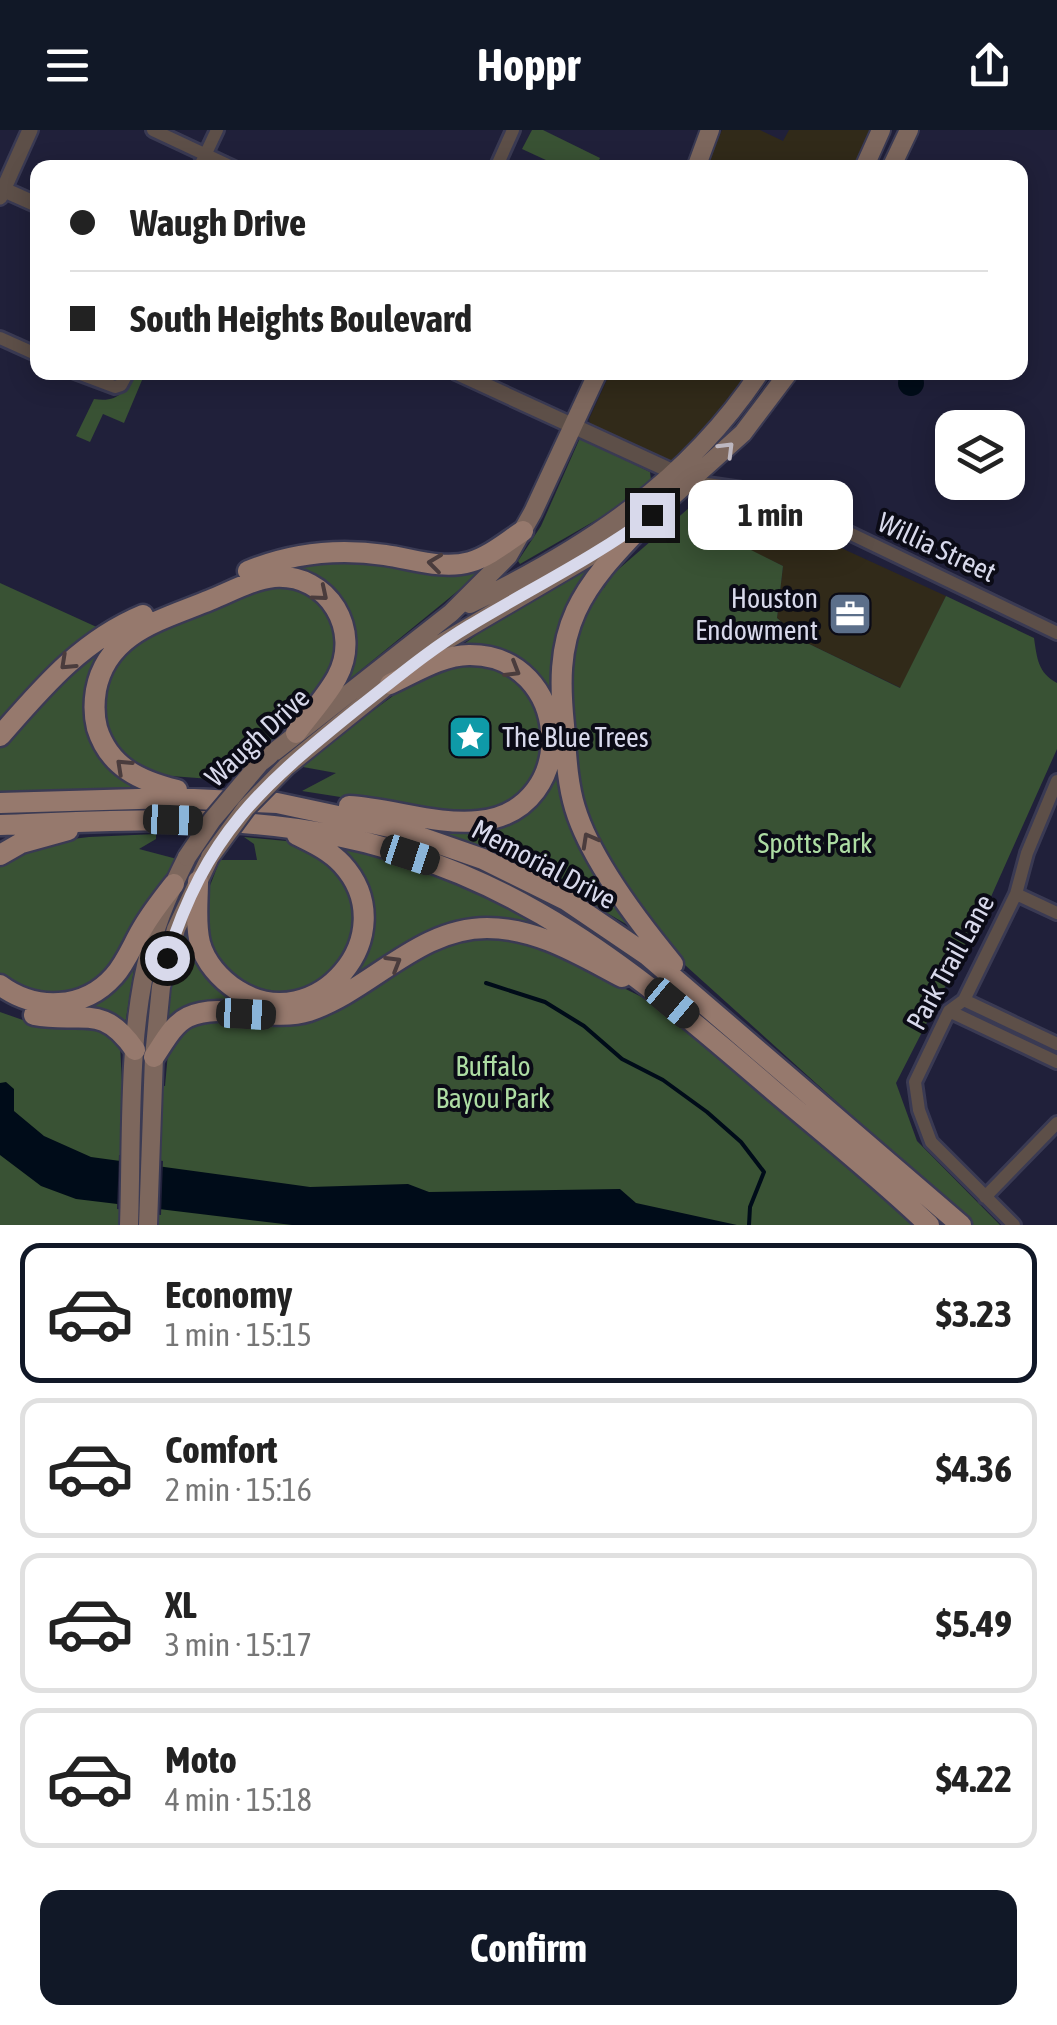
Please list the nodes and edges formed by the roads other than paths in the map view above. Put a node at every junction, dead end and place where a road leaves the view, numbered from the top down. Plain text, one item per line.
1 (30, 130) edge
2 (154, 130) edge
3 (217, 130) edge
4 (513, 130) edge
5 (710, 130) edge
6 (881, 130) edge
7 (909, 130) edge
8 (200, 160) edge
9 (202, 160) edge
10 (500, 160) edge
11 (699, 160) edge
12 (868, 160) edge
13 (895, 160) edge
14 (1, 191) edge
15 (30, 202) edge
16 (0, 338) edge
17 (30, 351) edge
18 (96, 380) edge
19 (123, 380) edge
20 (474, 380) edge
21 (594, 380) edge
22 (754, 380) edge
23 (783, 380) edge
24 (572, 425) junction
25 (674, 473) junction
26 (692, 482) junction
27 (652, 515) junction
28 (523, 531) junction
29 (452, 613) junction
30 (1057, 633) edge
31 (390, 684) junction
32 (296, 733) junction
33 (0, 736) edge
34 (1057, 781) edge
35 (213, 799) junction
36 (0, 803) edge
37 (276, 803) junction
38 (99, 822) junction
39 (0, 825) edge
40 (282, 827) junction
41 (0, 855) edge
42 (198, 882) junction
43 (174, 884) junction
44 (1016, 894) junction
45 (1057, 913) edge
46 (0, 985) edge
47 (964, 1000) junction
48 (0, 1002) edge
49 (672, 1003) junction
50 (706, 1004) junction
51 (949, 1011) junction
52 (1057, 1044) edge
53 (145, 1059) junction
54 (1057, 1062) edge
55 (1057, 1123) edge
56 (985, 1196) junction
57 (128, 1225) edge
58 (148, 1225) edge
59 (929, 1225) edge
60 (961, 1225) edge
61 (1014, 1225) edge

1 - 14 street
2 - 8 street
3 - 9 street
4 - 10 street
5 - 11 main road
6 - 12 main road
7 - 13 main road
14 - 15 street
16 - 17 street
18 - 19 street
20 - 24 street, Willia Street
21 - 24 main road, Waugh Drive
22 - 25 main road
26 -> 23 main road, Waugh Drive
24 - 25 street, Willia Street
24 - 28 main road, Waugh Drive
25 - 26 street, Willia Street
25 - 29 main road
26 - 27 main road, Waugh Drive
26 - 30 street, Willia Street
27 - 31 main road, Waugh Drive
50 -> 27 main road
28 - 29 main road, Waugh Drive
28 -> 33 main road
29 - 32 main road, Waugh Drive
31 -> 37 main road
31 - 42 main road, Waugh Drive, bridge
35 -> 32 main road
32 - 43 main road, Waugh Drive, bridge
34 - 44 street, Park Trail Lane
35 - 36 main road, Memorial Drive
35 - 37 main road, Memorial Drive
37 - 50 main road, Memorial Drive
38 - 39 main road, Memorial Drive
38 - 40 main road, Memorial Drive
38 - 41 main road
40 - 42 main road
40 - 49 main road, Memorial Drive
42 - 53 main road, Waugh Drive
43 - 46 main road
43 - 53 main road, Waugh Drive
44 - 45 street
44 - 47 street, Park Trail Lane
47 - 51 street, Park Trail Lane
47 - 52 street
48 - 53 main road
53 -> 49 main road
49 - 59 main road, Memorial Drive
50 - 60 main road, Memorial Drive
51 - 54 street
51 - 56 street, Park Trail Lane
53 - 57 main road, Waugh Drive
53 - 58 main road, Waugh Drive
55 - 56 street
56 - 61 street

